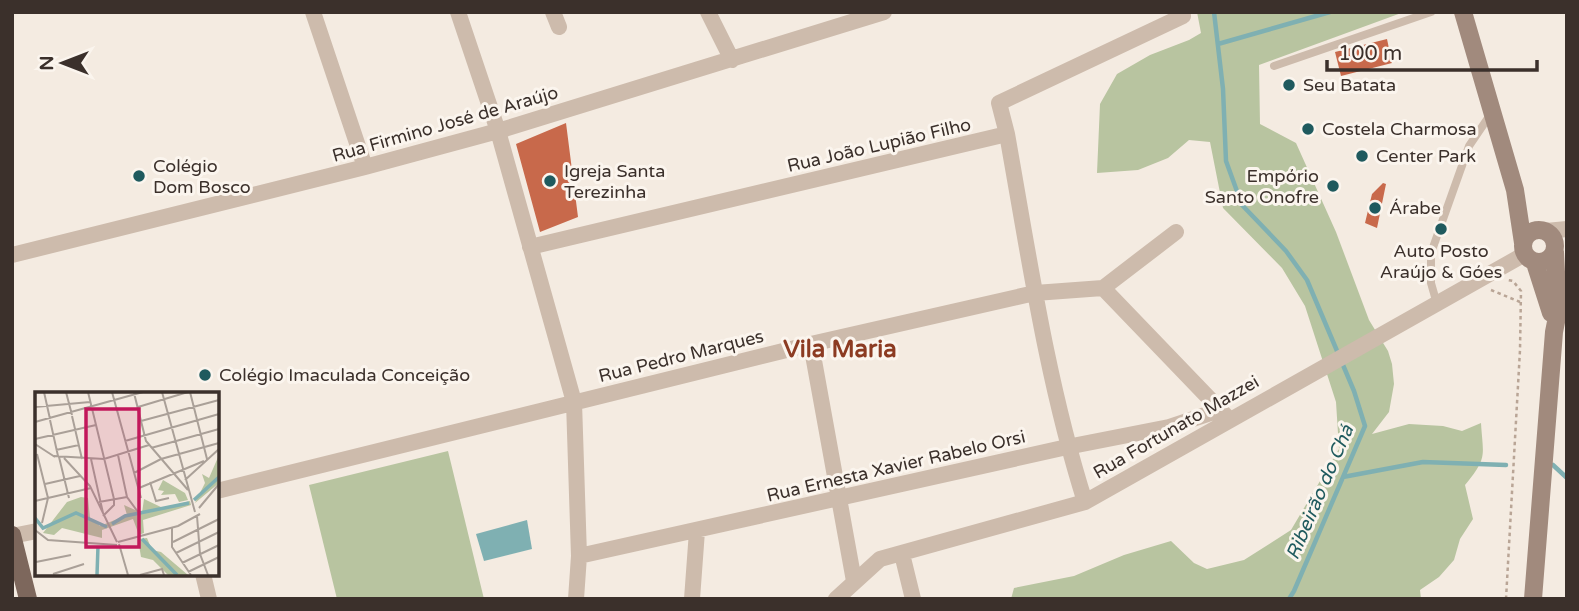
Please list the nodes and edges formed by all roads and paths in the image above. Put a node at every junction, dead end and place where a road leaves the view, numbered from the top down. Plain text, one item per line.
1 (313, 12) edge
2 (458, 12) edge
3 (708, 12) edge
4 (884, 12) edge
5 (1432, 12) edge
6 (1462, 12) edge
7 (1183, 16) dead end
8 (732, 60) junction
9 (1274, 66) dead end
10 (1492, 113) junction
11 (498, 131) junction
12 (1007, 134) junction
13 (365, 167) junction
14 (1515, 190) junction
15 (1567, 229) edge
16 (1544, 231) junction
17 (1176, 232) dead end
18 (1559, 246) edge
19 (530, 247) junction
20 (1528, 253) junction
21 (12, 255) edge
22 (1506, 279) dead end
23 (1103, 288) junction
24 (1489, 289) dead end
25 (1035, 293) junction
26 (1520, 302) junction
27 (1437, 303) junction
28 (1554, 332) junction
29 (811, 344) junction
30 (574, 402) junction
31 (1225, 415) junction
32 (1067, 447) junction
33 (219, 491) edge
34 (840, 498) junction
35 (1085, 502) junction
36 (35, 531) edge
37 (696, 531) junction
38 (12, 535) edge
39 (902, 554) junction
40 (579, 556) junction
41 (203, 576) edge
42 (854, 581) junction
43 (28, 599) edge
44 (209, 599) edge
45 (576, 599) edge
46 (692, 599) edge
47 (836, 599) edge
48 (913, 599) edge
49 (1506, 599) edge
50 (1533, 599) edge

1 - 13 street
2 - 11 street
3 - 8 street
4 - 8 street, Rua Firmino José de Araújo
5 - 9 lane
6 - 10 main road
7 - 12 street
8 - 11 street, Rua Firmino José de Araújo
10 - 14 main road
10 - 27 lane
11 - 13 street, Rua Firmino José de Araújo
11 - 19 street
12 - 19 street, Rua João Lupião Filho
12 - 25 street
13 - 21 street, Rua Firmino José de Araújo
14 - 16 main road
14 - 20 main road
15 - 16 street
16 - 18 main road
16 - 20 main road
17 - 23 street
18 - 20 main road
18 - 28 main road
19 - 30 street
20 - 27 street, Rua Fortunato Mazzei
20 - 28 main road
22 - 26 path
23 - 25 street, Rua Pedro Marques
23 - 31 street
24 - 26 path
25 - 29 street, Rua Pedro Marques
25 - 32 street
26 - 49 path
27 - 31 street, Rua Fortunato Mazzei
28 - 50 main road
29 - 30 street, Rua Pedro Marques
29 - 34 street
30 - 33 street, Rua Pedro Marques
30 - 40 street
31 - 32 street, Rua Ernesta Xavier Rabelo Orsi
31 - 35 street, Rua Fortunato Mazzei
32 - 34 street, Rua Ernesta Xavier Rabelo Orsi
32 - 35 street
34 - 37 street, Rua Ernesta Xavier Rabelo Orsi
34 - 42 street
35 - 39 street, Rua Fortunato Mazzei
36 - 38 street
37 - 40 street, Rua Ernesta Xavier Rabelo Orsi
37 - 46 street
38 - 43 main road
39 - 42 street, Rua Fortunato Mazzei
39 - 48 street
40 - 45 street
41 - 44 street
42 - 47 street, Rua Fortunato Mazzei

